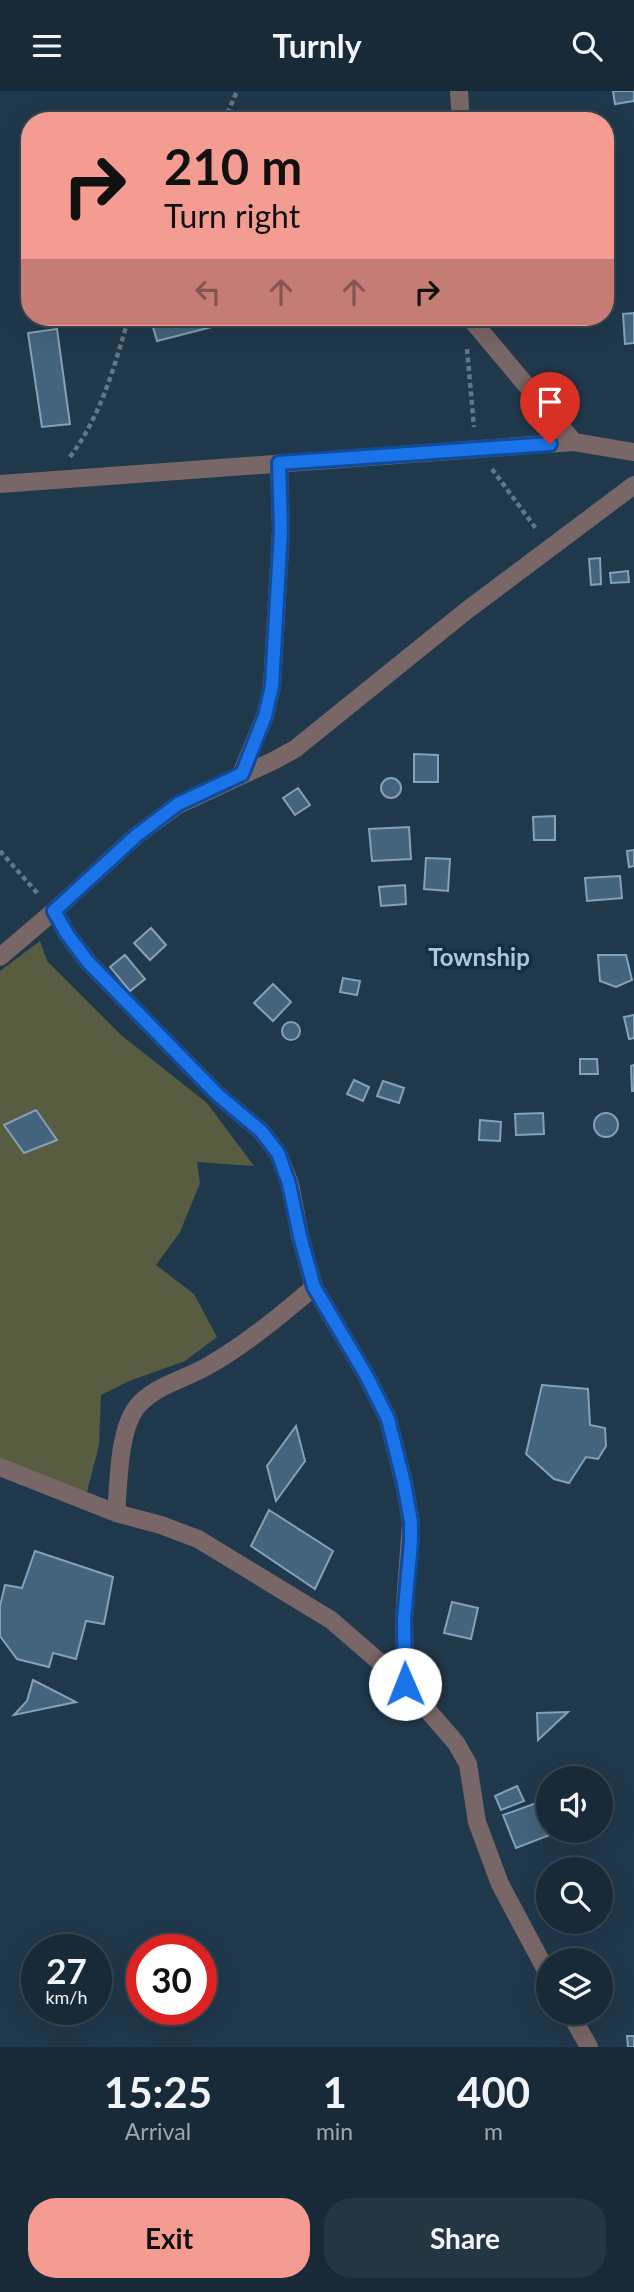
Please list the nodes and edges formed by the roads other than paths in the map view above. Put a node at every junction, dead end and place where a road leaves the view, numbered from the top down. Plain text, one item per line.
1 (459, 91) edge
2 (460, 112) edge
3 (477, 326) edge
4 (574, 442) junction
5 (634, 452) edge
6 (279, 463) junction
7 (0, 484) edge
8 (634, 485) edge
9 (242, 774) junction
10 (54, 911) junction
11 (0, 957) edge
12 (314, 1287) junction
13 (0, 1467) edge
14 (116, 1513) junction
15 (405, 1684) junction
16 (536, 1951) edge
17 (577, 2025) edge
18 (589, 2047) edge

1 - 2 street
3 - 4 street
4 - 5 street
4 - 6 street
6 - 7 street
6 - 9 street
8 - 9 street
9 - 10 street
10 - 11 street
10 - 12 street
12 - 14 street
12 - 15 street
13 - 14 street
14 - 15 street
15 - 16 street
17 - 18 street

